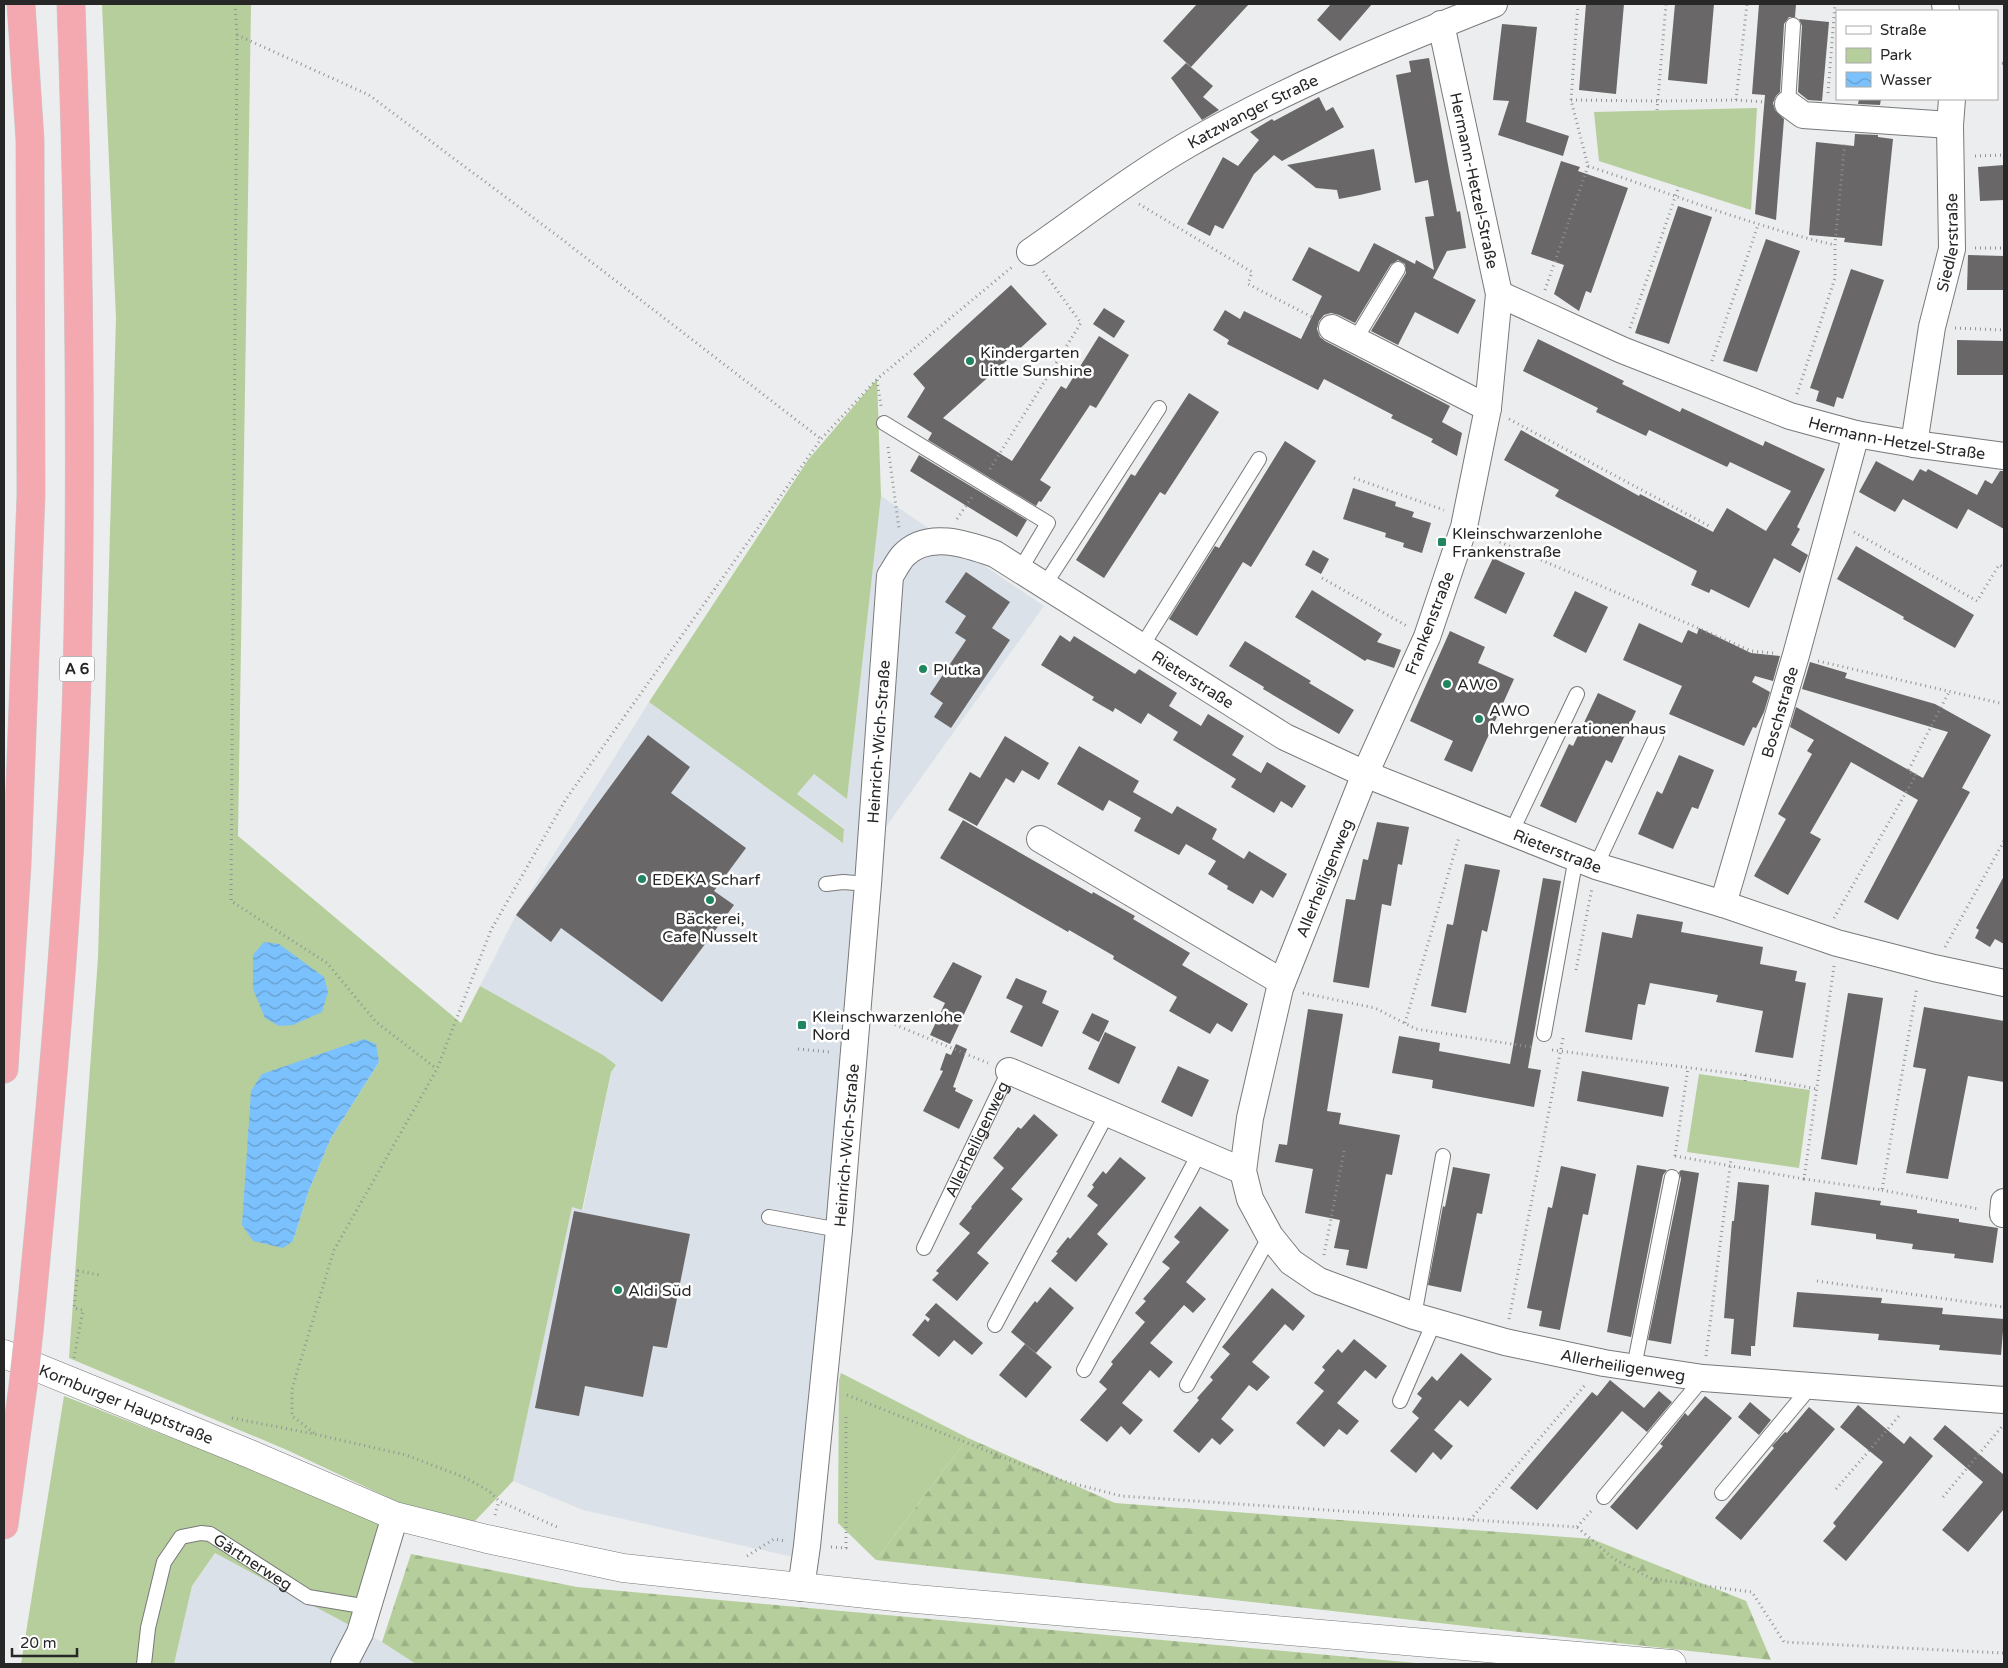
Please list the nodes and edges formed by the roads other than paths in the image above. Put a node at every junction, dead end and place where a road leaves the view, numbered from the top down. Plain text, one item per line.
1 (21, 4) edge
2 (72, 4) edge
3 (1494, 4) edge
4 (1441, 24) junction
5 (1793, 25) dead end
6 (1952, 100) edge
7 (1788, 104) joint
8 (1950, 125) junction
9 (1030, 252) road end
10 (1398, 269) dead end
11 (1500, 294) junction
12 (1332, 328) road end
13 (1355, 340) junction
14 (1159, 408) dead end
15 (1488, 408) junction
16 (884, 423) road end
17 (1856, 434) junction
18 (1914, 444) junction
19 (2004, 456) edge
20 (1259, 459) dead end
21 (903, 556) joint
22 (1020, 570) junction
23 (1044, 586) junction
24 (1142, 646) junction
25 (1577, 694) dead end
26 (1656, 737) dead end
27 (1365, 774) junction
28 (1511, 833) junction
29 (1040, 839) dead end
30 (1586, 861) junction
31 (826, 884) dead end
32 (868, 884) junction
33 (1723, 904) junction
34 (1282, 982) junction
35 (2004, 982) edge
36 (1544, 1034) dead end
37 (4, 1069) edge
38 (1009, 1071) joint
39 (1108, 1112) junction
40 (1200, 1152) junction
41 (1443, 1156) dead end
42 (1243, 1171) junction
43 (1672, 1177) road end
44 (769, 1217) dead end
45 (839, 1230) junction
46 (1270, 1236) junction
47 (924, 1248) dead end
48 (1424, 1319) junction
49 (995, 1324) dead end
50 (4, 1354) edge
51 (1634, 1366) junction
52 (1084, 1370) dead end
53 (1703, 1378) junction
54 (1186, 1385) dead end
55 (1812, 1385) junction
56 (2004, 1400) edge
57 (1400, 1401) dead end
58 (1722, 1493) dead end
59 (1604, 1497) road end
60 (395, 1516) junction
61 (4, 1525) edge
62 (801, 1588) junction
63 (368, 1608) junction
64 (144, 1664) edge
65 (344, 1664) edge
66 (1672, 1664) edge

1 - 37 highway
2 - 61 highway, A 6, bridge
3 - 4 street, Katzwanger Straße
4 - 9 street, Katzwanger Straße
4 - 11 street, Hermann-Hetzel-Straße
5 - 7 lane
6 - 8 street, Siedlerstraße
7 - 8 street
8 - 18 street, Siedlerstraße
10 - 13 lane
11 - 15 street, Frankenstraße
11 - 17 street, Hermann-Hetzel-Straße
12 - 13 street
13 - 15 street
14 - 23 lane
15 - 27 street, Frankenstraße
16 - 22 lane
17 - 18 street, Hermann-Hetzel-Straße
17 - 33 street, Boschstraße
18 - 19 street, Hermann-Hetzel-Straße
20 - 24 lane, Rieterstraße
21 - 22 street, Rieterstraße
21 - 32 street, Heinrich-Wich-Straße
22 - 23 street, Rieterstraße
23 - 24 street, Rieterstraße
24 - 27 street, Rieterstraße
25 - 28 lane
26 - 30 lane
27 - 28 street, Rieterstraße
27 - 34 street, Allerheiligenweg
28 - 30 street, Rieterstraße
29 - 34 street
30 - 33 street, Rieterstraße
30 - 36 lane
31 - 32 lane
32 - 45 street, Heinrich-Wich-Straße
33 - 35 street, Rieterstraße
34 - 42 street, Allerheiligenweg
38 - 39 street, Allerheiligenweg
38 - 47 lane, Allerheiligenweg
39 - 40 street, Allerheiligenweg
39 - 49 lane
40 - 42 street, Allerheiligenweg
40 - 52 lane
41 - 48 lane
42 - 46 street, Allerheiligenweg
43 - 51 lane
44 - 45 lane
45 - 62 street, Heinrich-Wich-Straße
46 - 48 street, Allerheiligenweg
46 - 54 lane
48 - 51 street, Allerheiligenweg
48 - 57 lane
50 - 60 main road, Kornburger Hauptstraße
51 - 53 street, Allerheiligenweg
53 - 55 street, Allerheiligenweg
53 - 59 lane
55 - 56 street, Allerheiligenweg
55 - 58 lane
60 - 62 main road, Kornburger Hauptstraße
60 - 63 street
62 - 66 main road, Kornburger Hauptstraße
63 - 64 lane, Gärtnerweg
63 - 65 street

